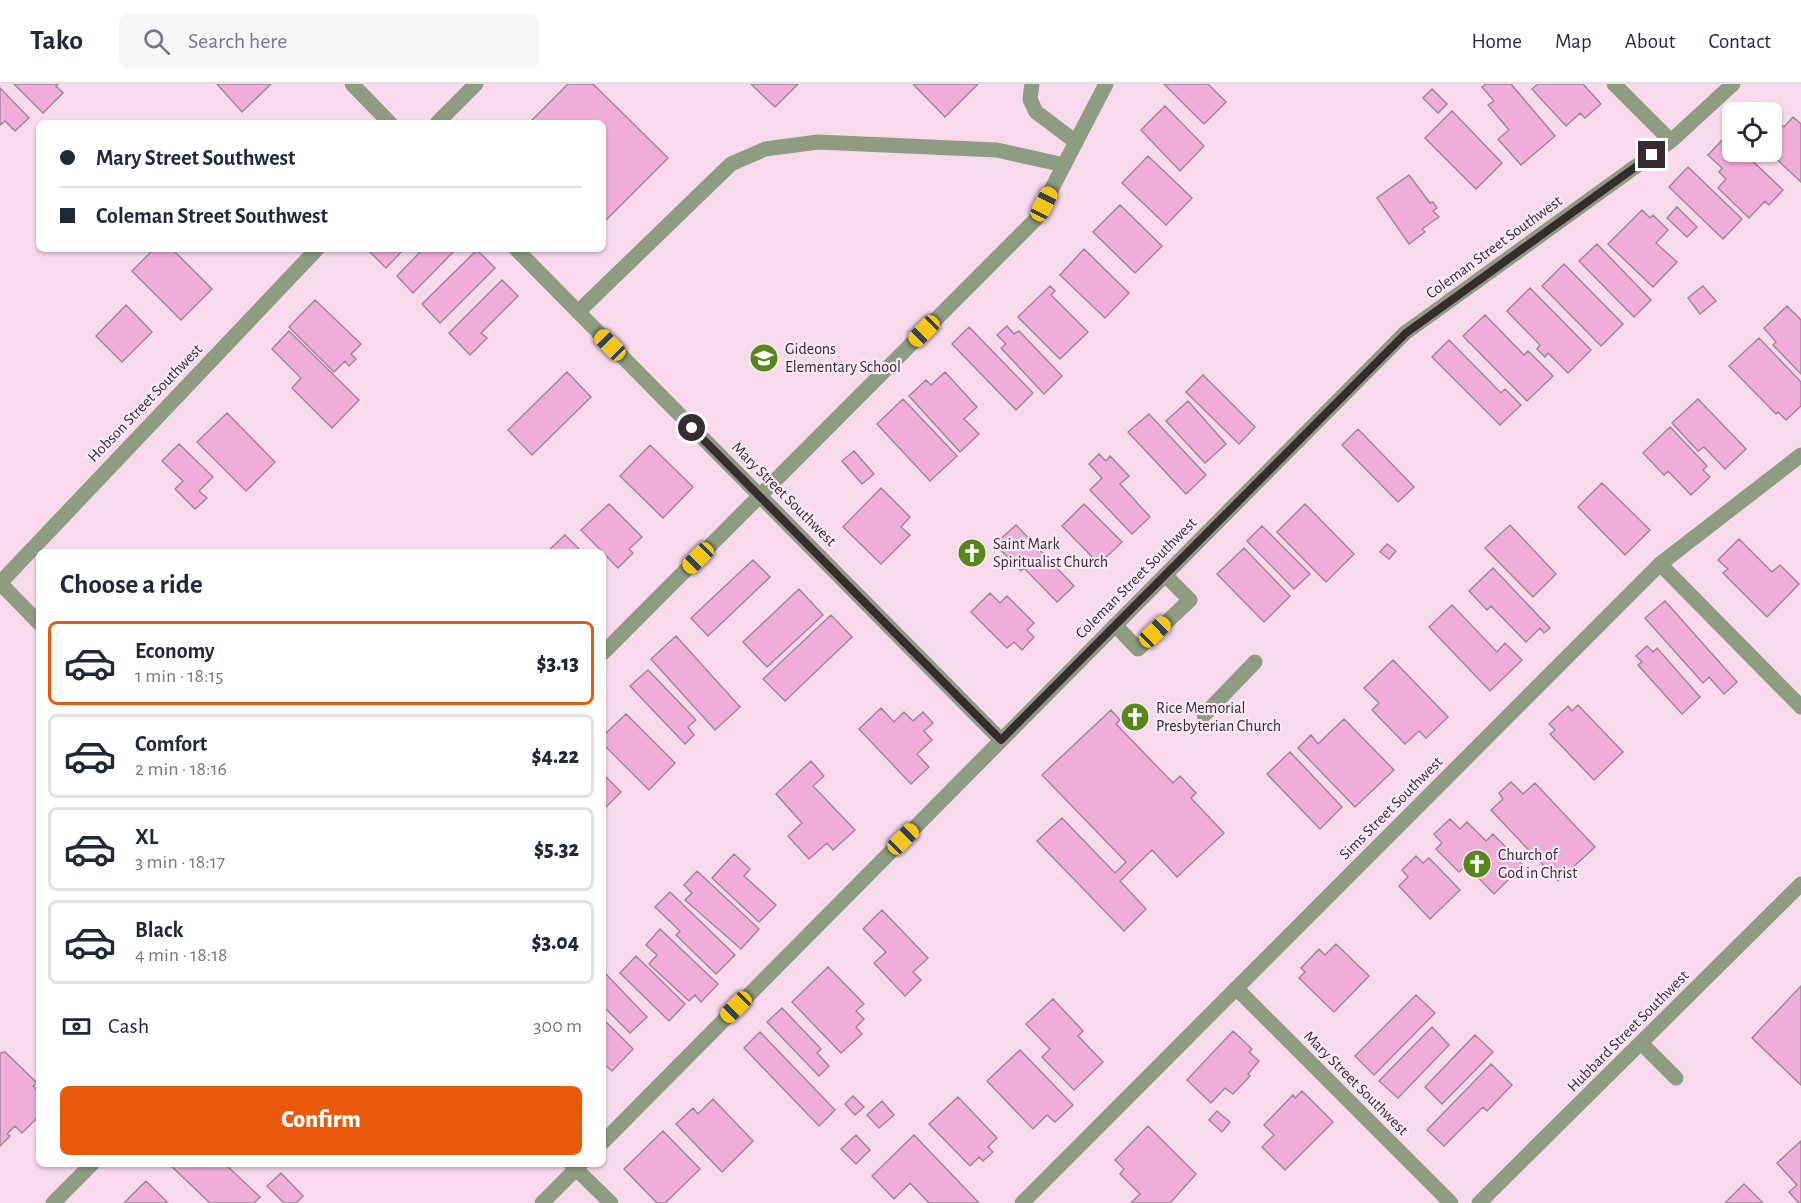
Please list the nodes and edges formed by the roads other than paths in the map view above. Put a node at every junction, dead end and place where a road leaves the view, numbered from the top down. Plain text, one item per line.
1 (352, 84) edge
2 (476, 84) edge
3 (1032, 84) edge
4 (1106, 84) edge
5 (1614, 84) edge
6 (1733, 84) edge
7 (387, 120) edge
8 (440, 120) edge
9 (1671, 141) junction
10 (1076, 142) junction
11 (1064, 165) junction
12 (314, 252) edge
13 (519, 252) edge
14 (578, 312) junction
15 (1801, 455) edge
16 (760, 496) junction
17 (1660, 564) junction
18 (1165, 575) junction
19 (0, 583) edge
20 (36, 620) edge
21 (1115, 626) junction
22 (606, 650) edge
23 (1255, 662) dead end
24 (1801, 707) edge
25 (1204, 714) dead end
26 (1001, 740) junction
27 (1801, 884) edge
28 (1236, 988) junction
29 (1641, 1043) junction
30 (1676, 1078) dead end
31 (606, 1139) edge
32 (89, 1167) edge
33 (575, 1167) edge
34 (577, 1167) edge
35 (53, 1203) edge
36 (542, 1203) edge
37 (611, 1203) edge
38 (1022, 1203) edge
39 (1451, 1203) edge
40 (1479, 1203) edge

1 - 7 street
2 - 8 street
3 - 10 street
4 - 10 street
5 - 9 street
6 - 9 street, Coleman Street Southwest
9 - 18 street, Coleman Street Southwest
10 - 11 street
11 - 14 street
11 - 16 street
12 - 19 street, Hobson Street Southwest
13 - 14 street, Mary Street Southwest
14 - 16 street, Mary Street Southwest
15 - 17 street, Sims Street Southwest
16 - 22 street
16 - 26 street, Mary Street Southwest
17 - 24 street
17 - 28 street, Sims Street Southwest
18 - 21 street, Coleman Street Southwest
18 - 21 street
19 - 20 street
21 - 26 street, Coleman Street Southwest
23 - 25 street
26 - 31 street, Coleman Street Southwest
27 - 29 street, Hubbard Street Southwest
28 - 38 street, Sims Street Southwest
28 - 39 street, Mary Street Southwest
29 - 30 street
29 - 40 street, Hubbard Street Southwest
32 - 35 street
33 - 36 street
34 - 37 street

